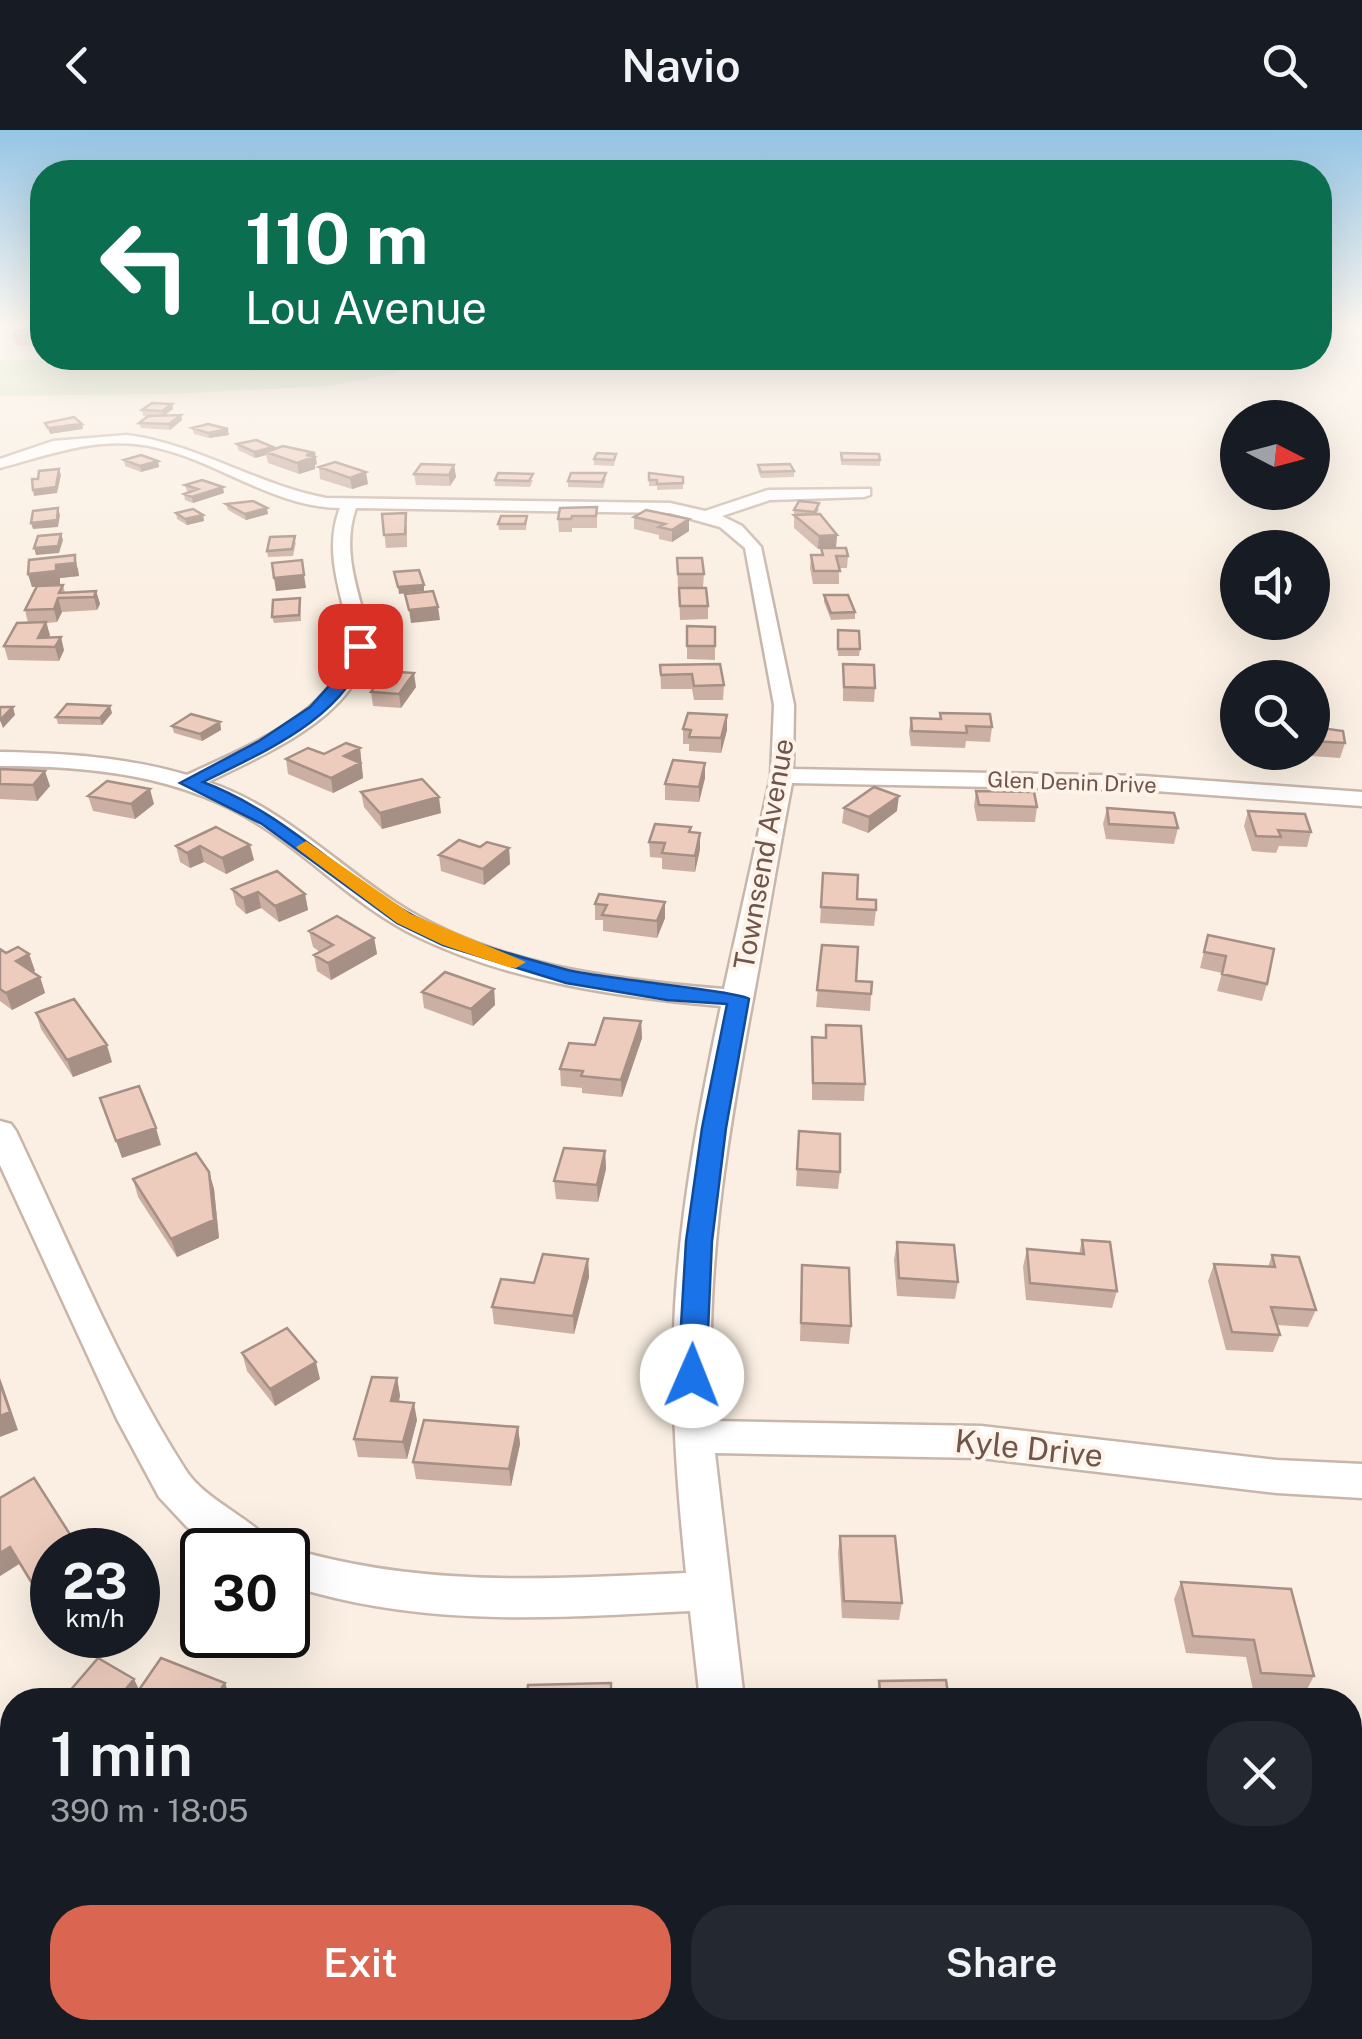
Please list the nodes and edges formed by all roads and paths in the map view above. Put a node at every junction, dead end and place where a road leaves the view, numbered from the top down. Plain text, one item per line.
1 (0, 464) edge
2 (864, 492) dead end
3 (350, 504) junction
4 (709, 516) junction
5 (0, 758) edge
6 (782, 776) junction
7 (189, 783) junction
8 (1362, 800) edge
9 (739, 999) junction
10 (0, 1131) edge
11 (695, 1437) junction
12 (1362, 1481) edge
13 (221, 1528) edge
14 (310, 1573) edge
15 (710, 1591) junction
16 (721, 1688) edge

1 - 3 street, Townsend Avenue
2 - 4 street
3 - 4 street, Townsend Avenue
3 - 7 street
4 - 6 street, Townsend Avenue
5 - 7 street
6 - 8 street, Glen Denin Drive
6 - 9 street, Townsend Avenue
7 - 9 street
9 - 11 street, Townsend Avenue
10 - 13 street
11 - 12 street, Kyle Drive
11 - 15 street, Townsend Avenue
14 - 15 street
15 - 16 street, Townsend Avenue

